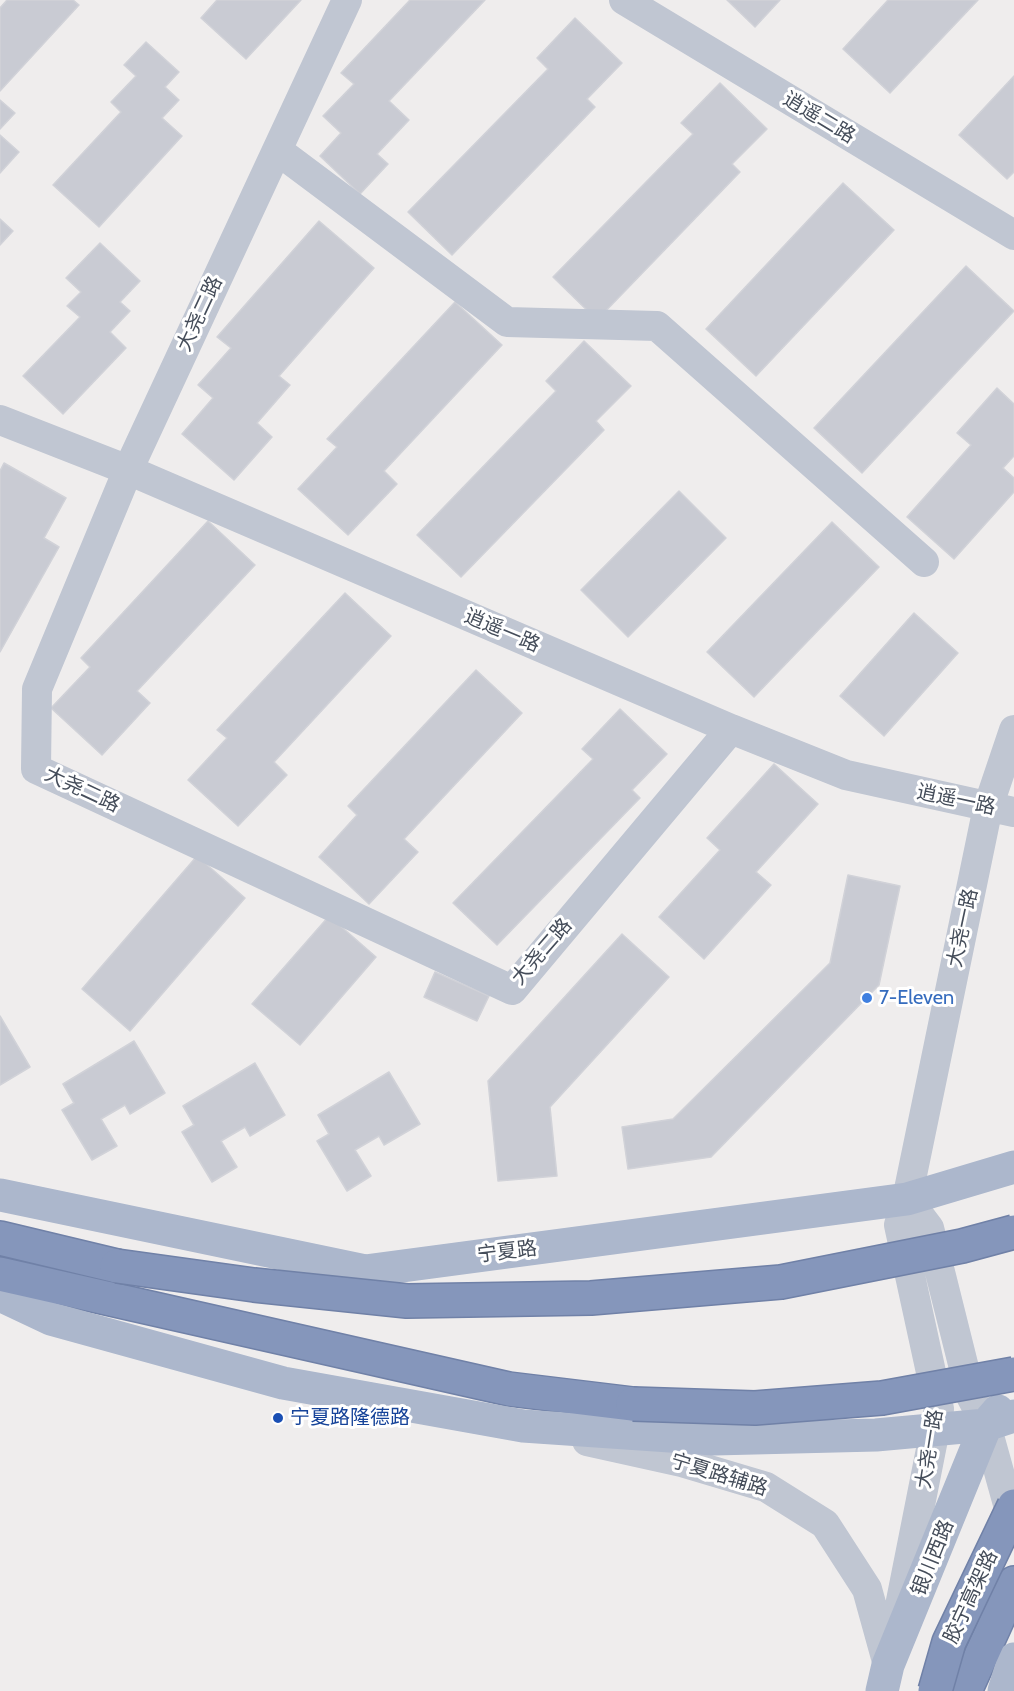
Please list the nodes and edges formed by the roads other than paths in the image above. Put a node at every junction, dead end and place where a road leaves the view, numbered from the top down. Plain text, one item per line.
1 (347, 0) edge
2 (624, 0) edge
3 (277, 150) junction
4 (1014, 235) edge
5 (0, 420) edge
6 (128, 470) junction
7 (924, 562) dead end
8 (731, 729) junction
9 (1014, 730) edge
10 (1001, 809) edge
11 (1014, 1167) edge
12 (0, 1195) edge
13 (908, 1199) junction
14 (1014, 1232) edge
15 (0, 1238) edge
16 (0, 1274) edge
17 (0, 1295) edge
18 (1014, 1374) edge
19 (1014, 1394) edge
20 (1000, 1420) edge
21 (523, 1426) junction
22 (936, 1430) junction
23 (1014, 1506) edge
24 (1014, 1526) edge
25 (1014, 1583) edge
26 (1014, 1659) edge
27 (885, 1678) edge
28 (935, 1691) edge
29 (965, 1691) edge
30 (1004, 1691) edge

1 - 3 street, 大尧二路
2 - 4 street, 逍遥二路
3 - 6 street, 大尧二路
3 - 7 street
5 - 6 street, 逍遥一路
6 - 8 street, 逍遥一路
6 - 8 street, 大尧二路
8 - 10 street, 逍遥一路
9 - 10 street, 大尧一路
10 - 13 street, 大尧一路
11 - 13 main road, 宁夏路
12 - 13 main road, 宁夏路
13 - 20 street, 大尧一路
13 - 22 street, 大尧一路
14 - 15 highway, bridge
16 - 18 highway, bridge
17 - 21 main road
19 - 20 main road
20 - 22 main road
20 - 24 street, 大尧一路
20 - 27 main road, 银川西路
21 - 22 main road
21 - 27 street, 宁夏路辅路
22 - 27 street, 大尧一路
23 - 28 highway, 胶宁高架路, bridge
25 - 29 highway, 胶宁高架路
26 - 30 main road

